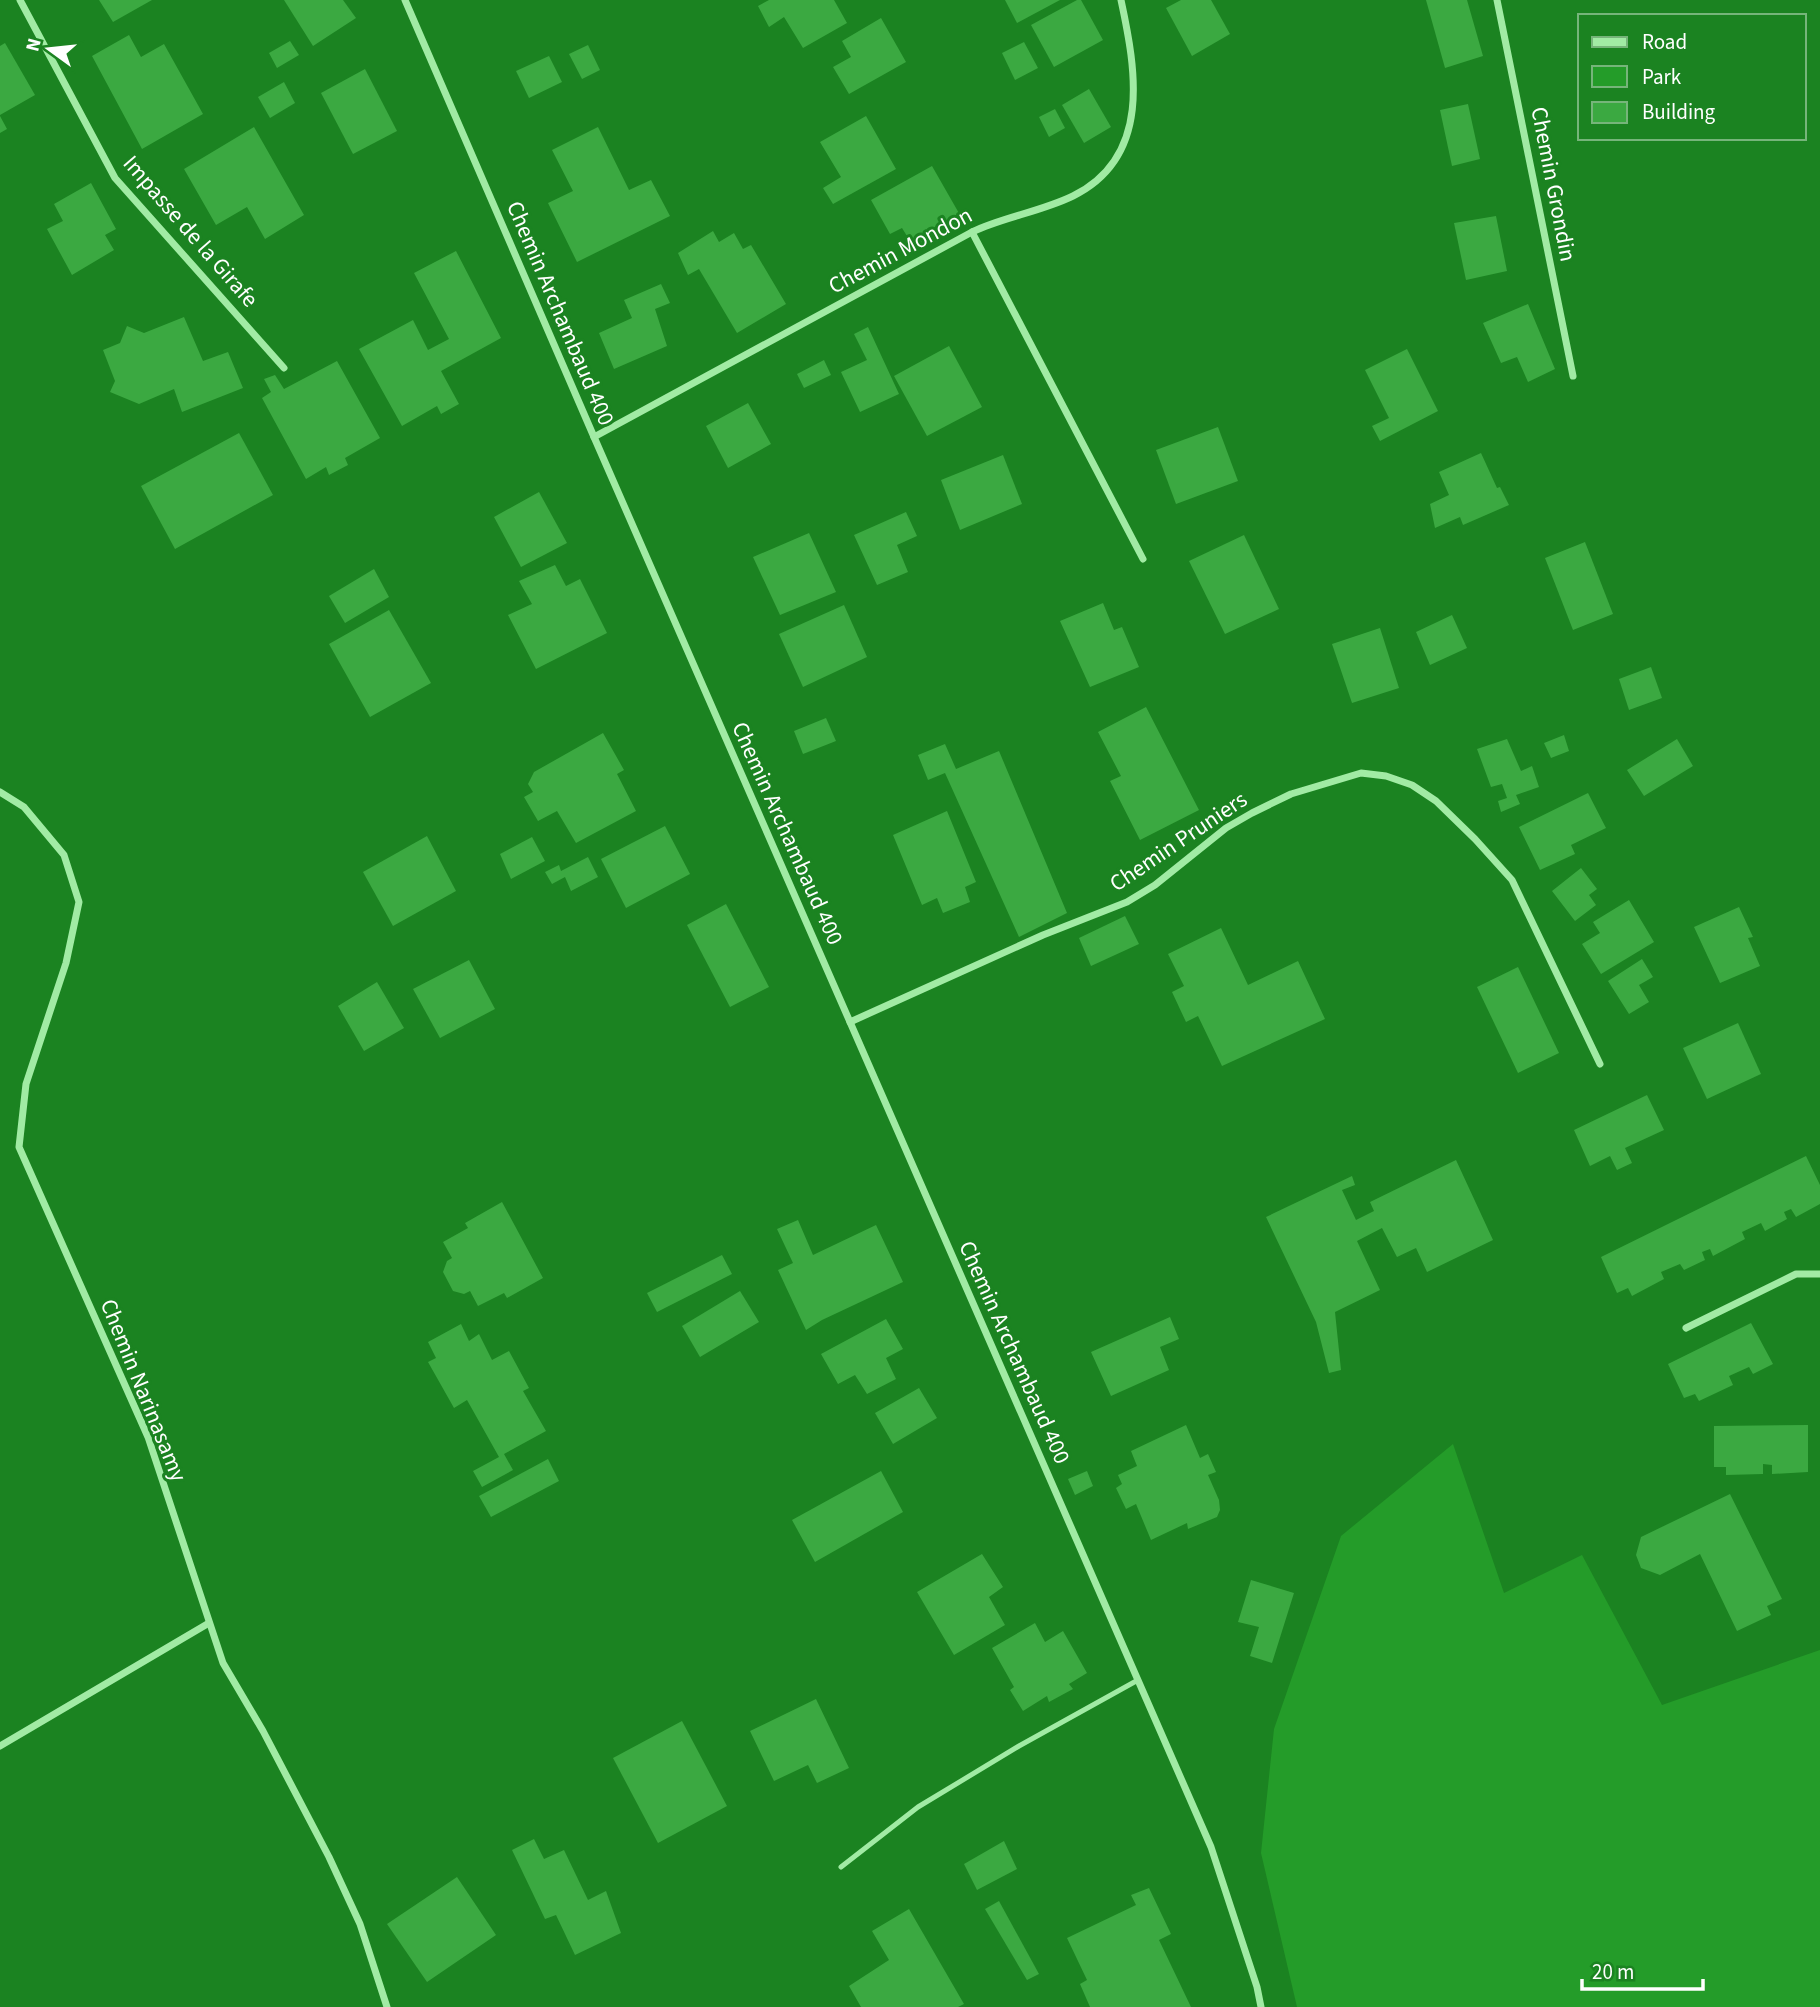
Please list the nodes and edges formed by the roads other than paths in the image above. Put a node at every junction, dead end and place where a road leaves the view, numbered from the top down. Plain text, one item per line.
1 (20, 0) edge
2 (405, 0) edge
3 (1121, 0) edge
4 (1497, 0) edge
5 (972, 233) junction
6 (284, 368) dead end
7 (1573, 376) dead end
8 (594, 437) junction
9 (1143, 559) dead end
10 (0, 792) edge
11 (850, 1022) junction
12 (1600, 1064) dead end
13 (1820, 1274) edge
14 (1686, 1328) dead end
15 (209, 1623) junction
16 (1138, 1680) junction
17 (0, 1746) edge
18 (841, 1867) dead end
19 (387, 2007) edge
20 (1261, 2007) edge

1 - 6 street, Impasse de la Girafe
2 - 8 street, Chemin Archambaud 400
3 - 5 street, Chemin Mondon
4 - 7 street, Chemin Grondin
5 - 8 street, Chemin Mondon
5 - 9 street
8 - 11 street, Chemin Archambaud 400
10 - 15 street, Chemin Narinasamy
11 - 12 street, Chemin Pruniers
11 - 16 street, Chemin Archambaud 400
13 - 14 street
15 - 17 street
15 - 19 street, Chemin Narinasamy
16 - 18 lane
16 - 20 street, Chemin Archambaud 400

